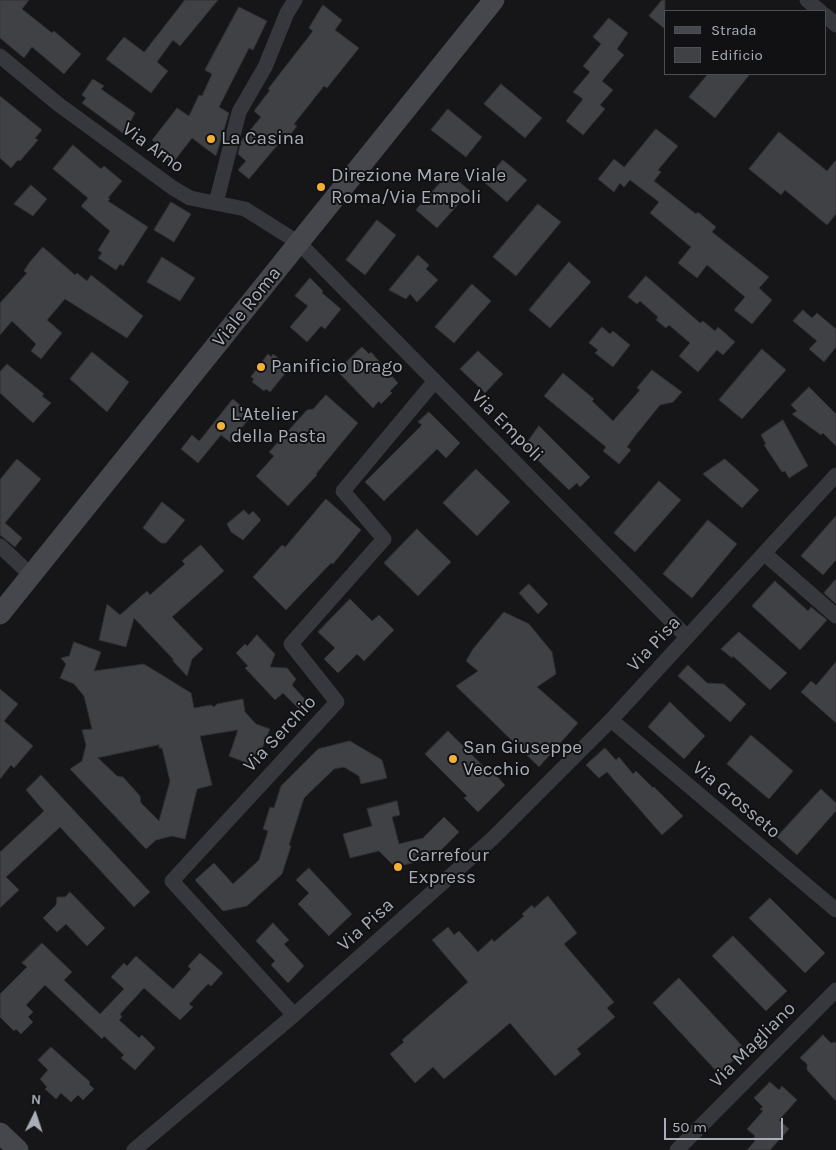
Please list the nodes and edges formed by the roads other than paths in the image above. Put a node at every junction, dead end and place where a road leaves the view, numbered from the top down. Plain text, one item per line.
1 (295, 0) edge
2 (494, 0) edge
3 (807, 0) edge
4 (819, 10) edge
5 (826, 17) edge
6 (836, 25) edge
7 (2, 63) edge
8 (216, 203) junction
9 (299, 243) junction
10 (434, 382) junction
11 (836, 475) edge
12 (0, 546) edge
13 (765, 554) junction
14 (31, 575) junction
15 (0, 614) edge
16 (836, 616) edge
17 (688, 637) junction
18 (611, 720) junction
19 (836, 910) edge
20 (836, 990) edge
21 (294, 1015) junction
22 (0, 1133) edge
23 (18, 1150) edge
24 (134, 1150) edge
25 (677, 1150) edge

1 - 8 street
2 - 9 main road, Viale Roma
3 - 4 street
5 - 6 street
7 - 8 street, Via Arno
8 - 9 street, Via Arno
9 - 10 street, Via Empoli
9 - 14 main road, Viale Roma
10 - 17 street, Via Empoli
10 - 21 street, Via Serchio
11 - 13 street, Via Pisa
12 - 14 street
13 - 16 street
13 - 17 street, Via Pisa
14 - 15 main road, Viale Roma
17 - 18 street, Via Pisa
18 - 19 street, Via Grosseto
18 - 21 street, Via Pisa
20 - 25 street, Via Magliano
21 - 24 street, Via Pisa
22 - 23 main road

